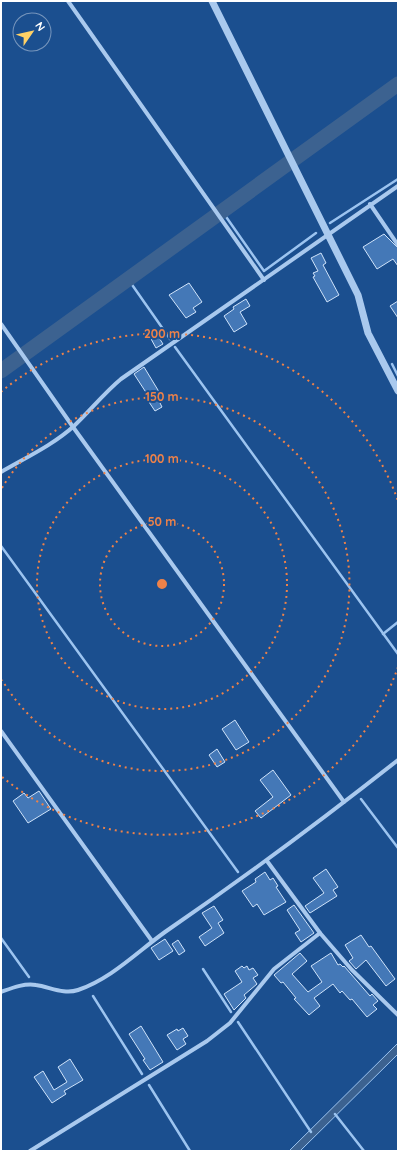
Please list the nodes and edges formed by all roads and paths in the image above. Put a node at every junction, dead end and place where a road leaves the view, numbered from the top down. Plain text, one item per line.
1 (68, 1) edge
2 (212, 1) edge
3 (398, 186) edge
4 (370, 204) junction
5 (328, 234) junction
6 (398, 245) edge
7 (264, 280) junction
8 (1, 324) edge
9 (398, 391) edge
10 (73, 427) junction
11 (1, 472) edge
12 (1, 730) edge
13 (398, 760) edge
14 (344, 802) junction
15 (267, 861) junction
16 (320, 933) junction
17 (152, 941) junction
18 (1, 992) edge
19 (398, 1015) edge
20 (30, 1151) edge

1 - 7 street
2 - 5 street
3 - 4 street
4 - 5 street
4 - 6 street
5 - 7 street
5 - 9 street
7 - 10 street
8 - 10 street
10 - 11 street
10 - 14 street
12 - 17 street
13 - 14 street
14 - 15 street
15 - 16 street
15 - 17 street
16 - 19 street
16 - 20 street
17 - 18 street

